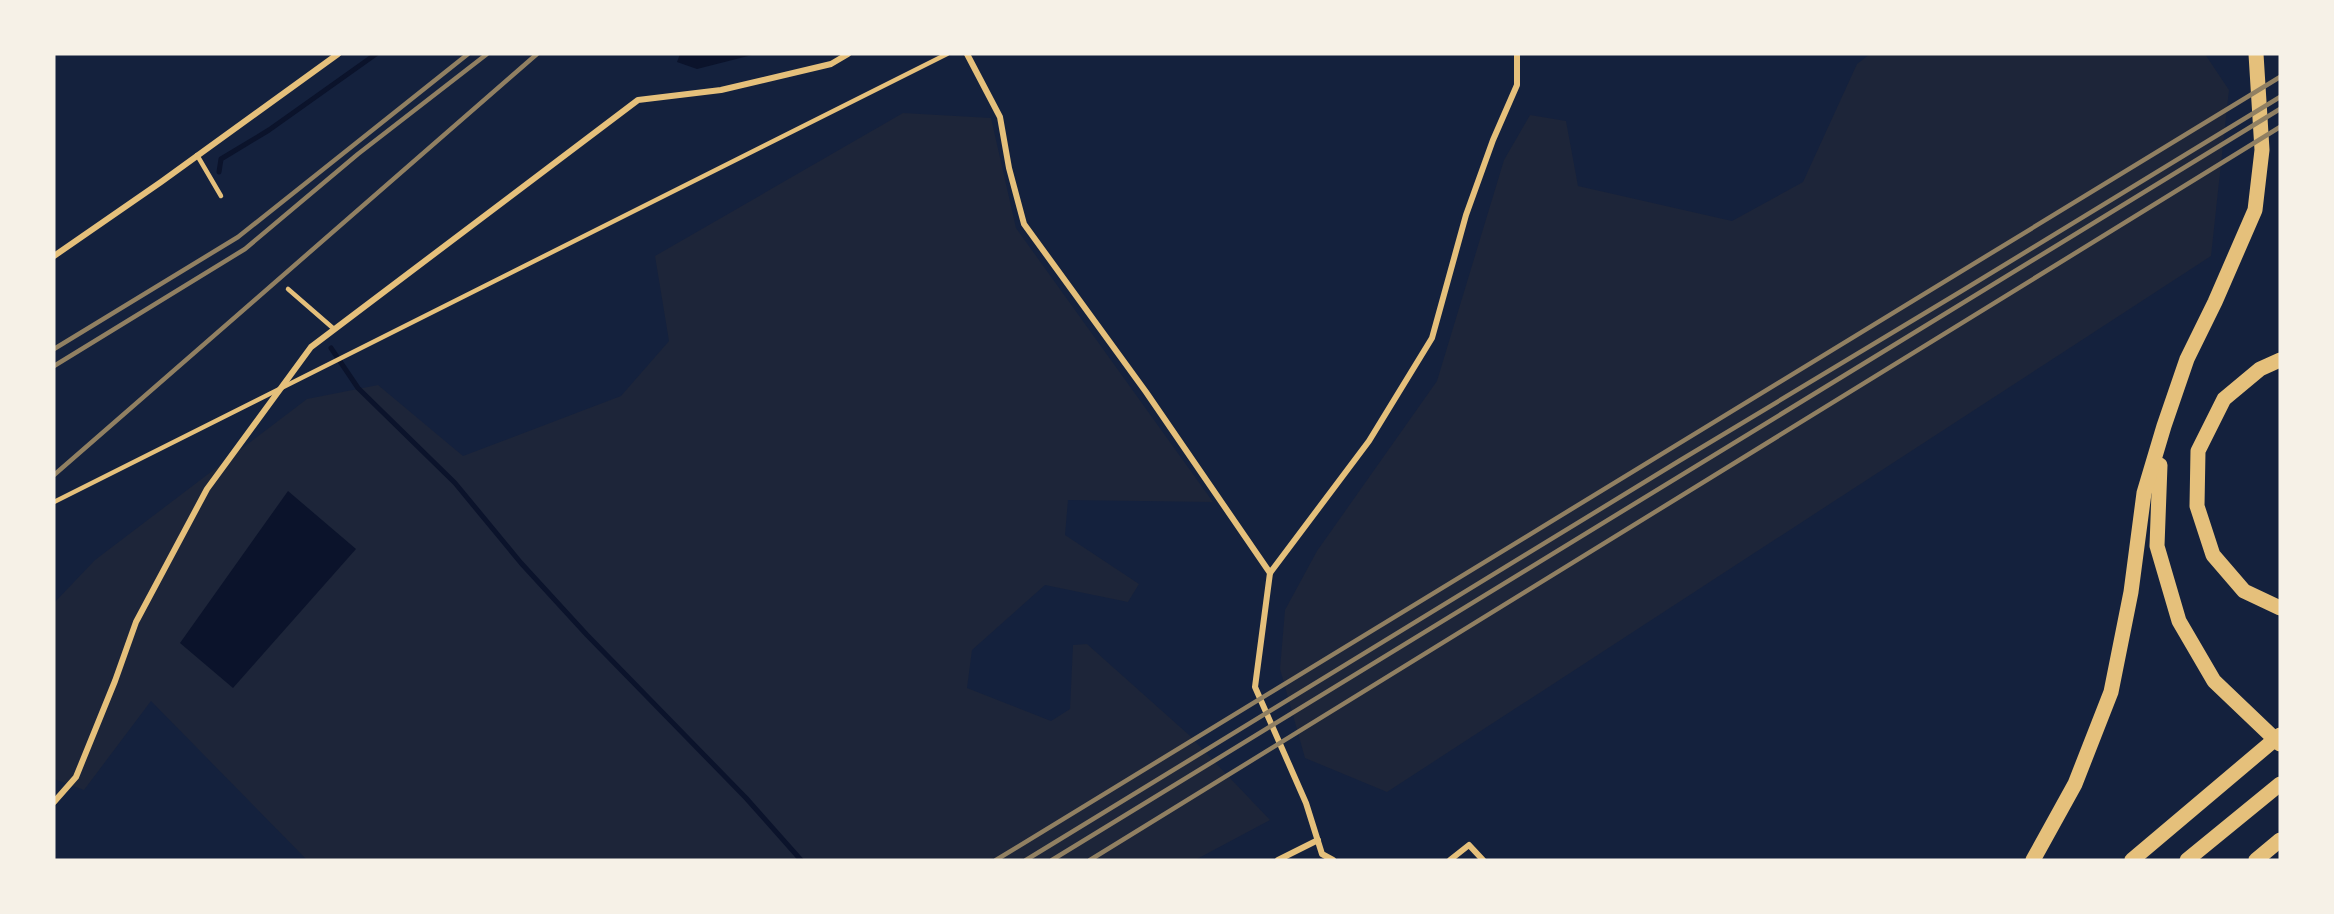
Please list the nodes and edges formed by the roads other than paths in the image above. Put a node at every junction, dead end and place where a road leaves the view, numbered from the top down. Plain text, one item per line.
1 (338, 54) edge
2 (848, 54) edge
3 (947, 54) edge
4 (967, 54) edge
5 (1517, 54) edge
6 (2256, 54) edge
7 (197, 155) junction
8 (221, 196) dead end
9 (54, 256) edge
10 (288, 289) dead end
11 (334, 329) junction
12 (2280, 360) edge
13 (2164, 426) junction
14 (54, 502) edge
15 (1270, 573) junction
16 (2280, 608) edge
17 (2280, 735) edge
18 (2280, 744) edge
19 (2280, 784) edge
20 (54, 802) edge
21 (1318, 840) junction
22 (2280, 840) edge
23 (1278, 860) edge
24 (1333, 860) edge
25 (1450, 860) edge
26 (1482, 860) edge
27 (2033, 860) edge
28 (2132, 860) edge
29 (2187, 860) edge
30 (2256, 860) edge

1 - 7 street
2 - 11 street
3 - 14 lane
4 - 15 street
5 - 15 street
6 - 13 highway
7 - 8 lane
7 - 9 street
10 - 11 lane
11 - 20 street
12 - 16 highway
13 - 18 highway
13 - 27 highway
15 - 21 street
17 - 28 highway
19 - 29 highway
21 - 23 street
21 - 24 street
22 - 30 highway
25 - 26 street

